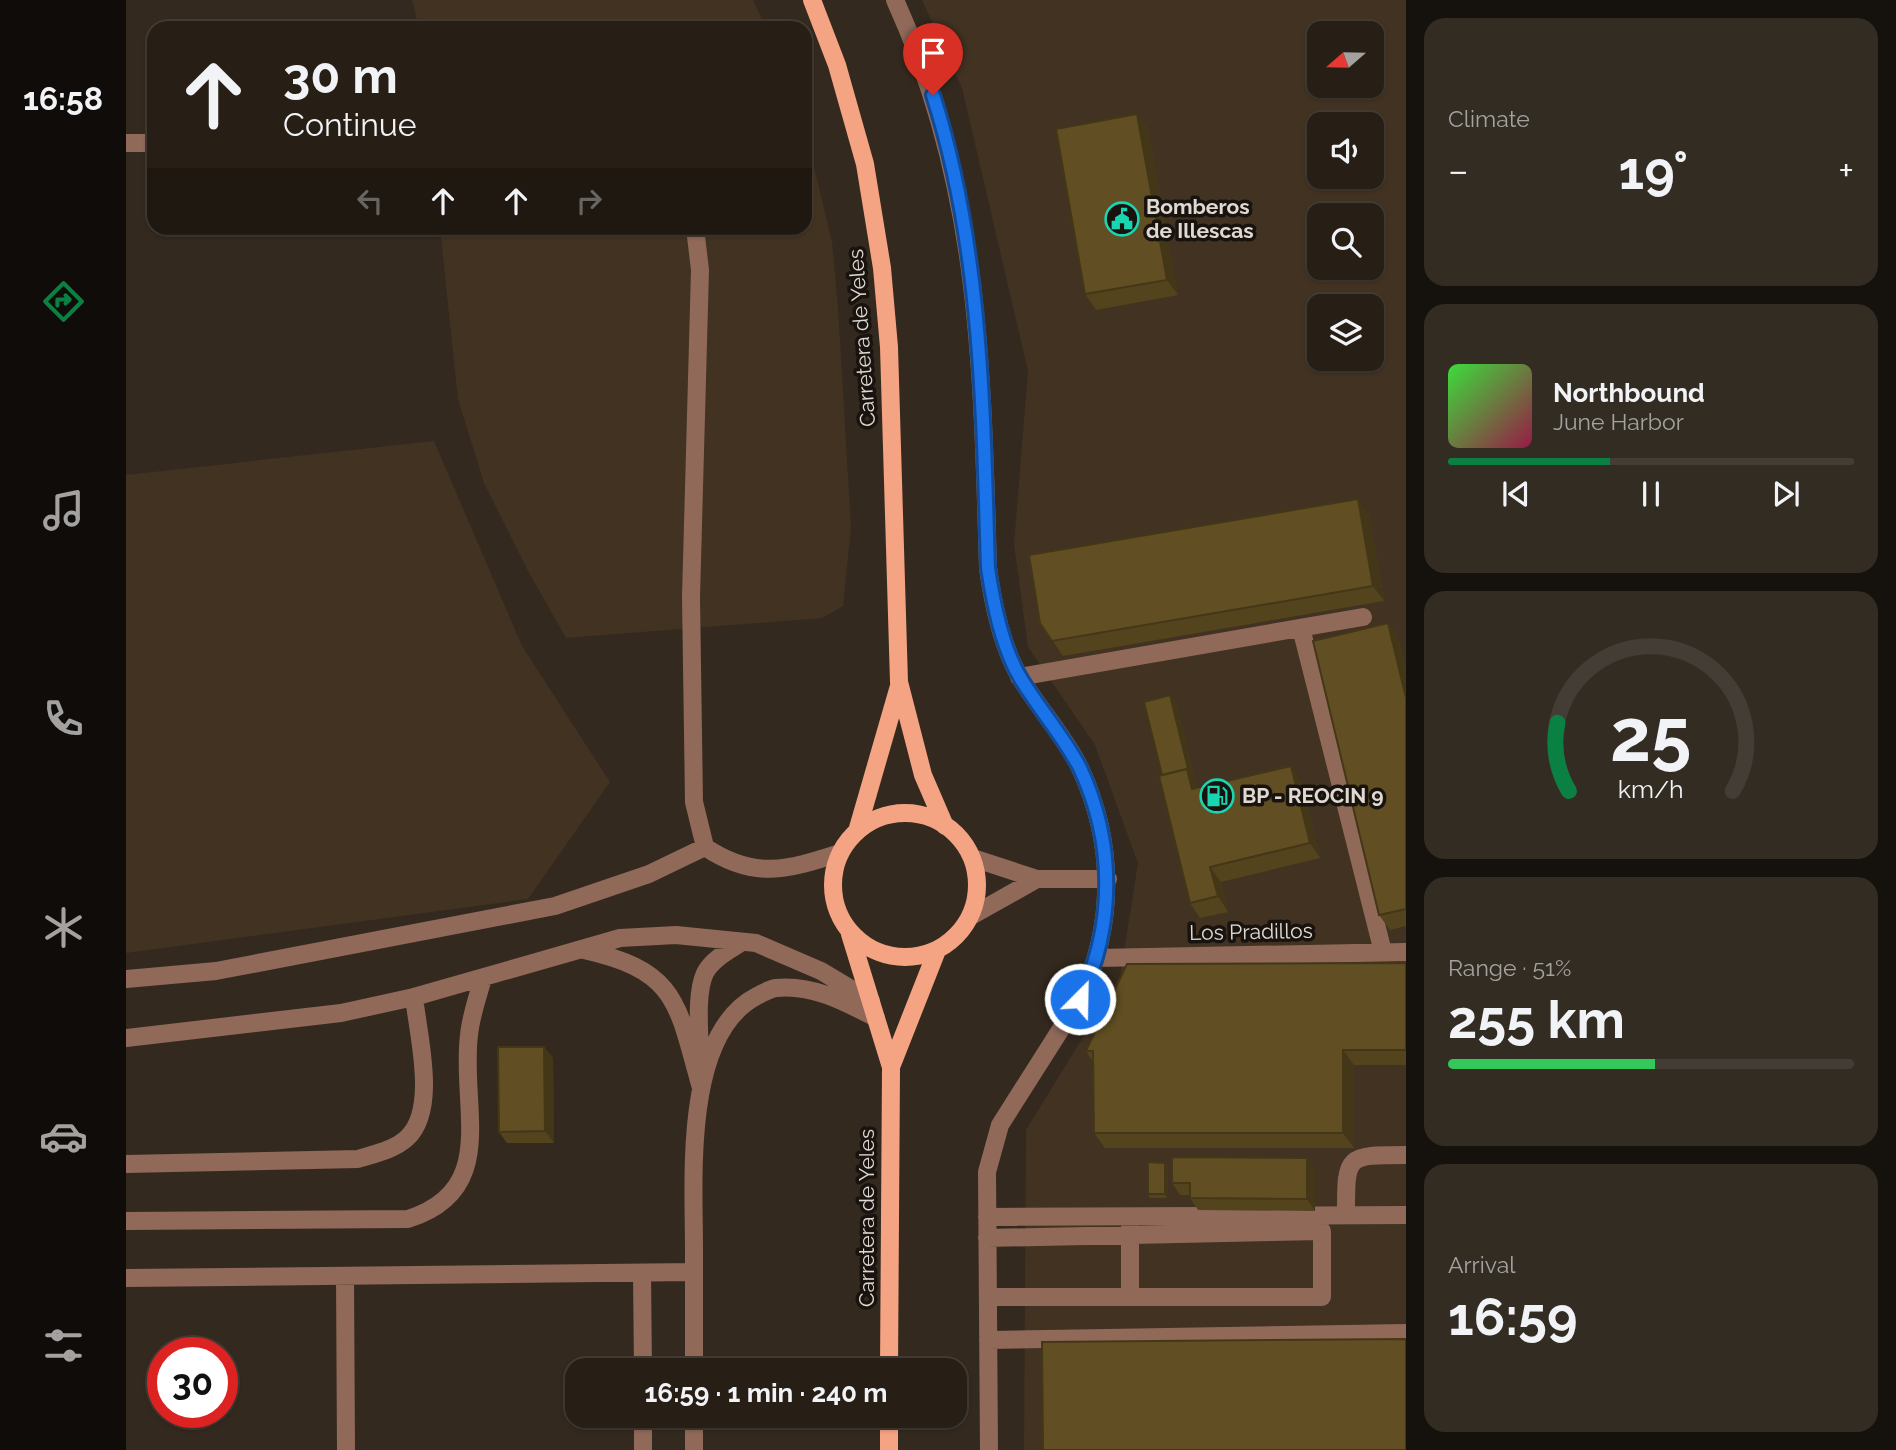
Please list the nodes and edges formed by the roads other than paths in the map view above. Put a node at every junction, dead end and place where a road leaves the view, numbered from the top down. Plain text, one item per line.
1 (812, 0) edge
2 (895, 0) edge
3 (147, 142) edge
4 (126, 143) edge
5 (696, 235) edge
6 (1363, 617) dead end
7 (1301, 628) junction
8 (1019, 677) junction
9 (900, 682) junction
10 (945, 827) junction
11 (858, 828) junction
12 (705, 847) junction
13 (840, 853) junction
14 (973, 858) junction
15 (1037, 879) junction
16 (1108, 879) junction
17 (973, 915) junction
18 (850, 934) junction
19 (742, 942) junction
20 (582, 949) junction
21 (1382, 952) junction
22 (1406, 952) edge
23 (936, 953) junction
24 (1097, 958) junction
25 (483, 978) junction
26 (126, 979) edge
27 (414, 997) junction
28 (873, 1009) junction
29 (126, 1038) edge
30 (891, 1067) junction
31 (701, 1088) junction
32 (1406, 1155) edge
33 (126, 1164) edge
34 (1346, 1215) junction
35 (1406, 1215) edge
36 (987, 1217) junction
37 (1129, 1217) junction
38 (126, 1220) edge
39 (1130, 1235) junction
40 (987, 1238) junction
41 (694, 1272) junction
42 (642, 1273) junction
43 (345, 1276) junction
44 (126, 1278) edge
45 (988, 1297) junction
46 (1130, 1297) junction
47 (1406, 1333) edge
48 (988, 1340) junction
49 (643, 1358) edge
50 (694, 1358) edge
51 (889, 1358) edge
52 (643, 1428) edge
53 (694, 1428) edge
54 (889, 1428) edge
55 (346, 1450) edge
56 (643, 1450) edge
57 (694, 1450) edge
58 (889, 1450) edge
59 (989, 1450) edge

1 - 9 main road, Carretera de Yeles
2 - 8 street
3 - 4 street
5 - 12 street
6 - 7 street
7 - 8 street
7 - 21 street
8 - 16 street
9 - 10 main road, Carretera de Yeles
9 - 11 main road, Carretera de Yeles
10 - 11 main road
10 - 14 main road
11 - 13 main road
12 - 13 street
12 - 26 street
13 - 18 main road
14 - 15 street
14 - 17 main road
15 - 16 street
15 - 17 street
16 - 24 street
17 - 23 main road
18 - 23 main road
18 - 28 main road, Carretera de Yeles
19 - 20 street
19 - 28 street
19 - 31 street
20 - 25 street
20 - 31 street
21 - 22 street, Los Pradillos
21 - 24 street, Los Pradillos
23 - 30 main road, Carretera de Yeles
24 - 36 street
25 - 27 street
25 - 38 street
27 - 29 street
27 - 33 street
28 - 30 main road, Carretera de Yeles
28 - 31 street
30 - 51 main road, Carretera de Yeles
31 - 41 street
32 - 34 street
34 - 35 street
34 - 37 street
36 - 37 street
36 - 40 street
37 - 39 street
39 - 40 street
39 - 46 street
39 - 46 street
40 - 45 street
41 - 42 street
41 - 50 street
42 - 43 street
42 - 49 street
43 - 44 street
43 - 55 street
45 - 46 street
45 - 48 street
47 - 48 street
48 - 59 street
52 - 56 street
53 - 57 street
54 - 58 main road

